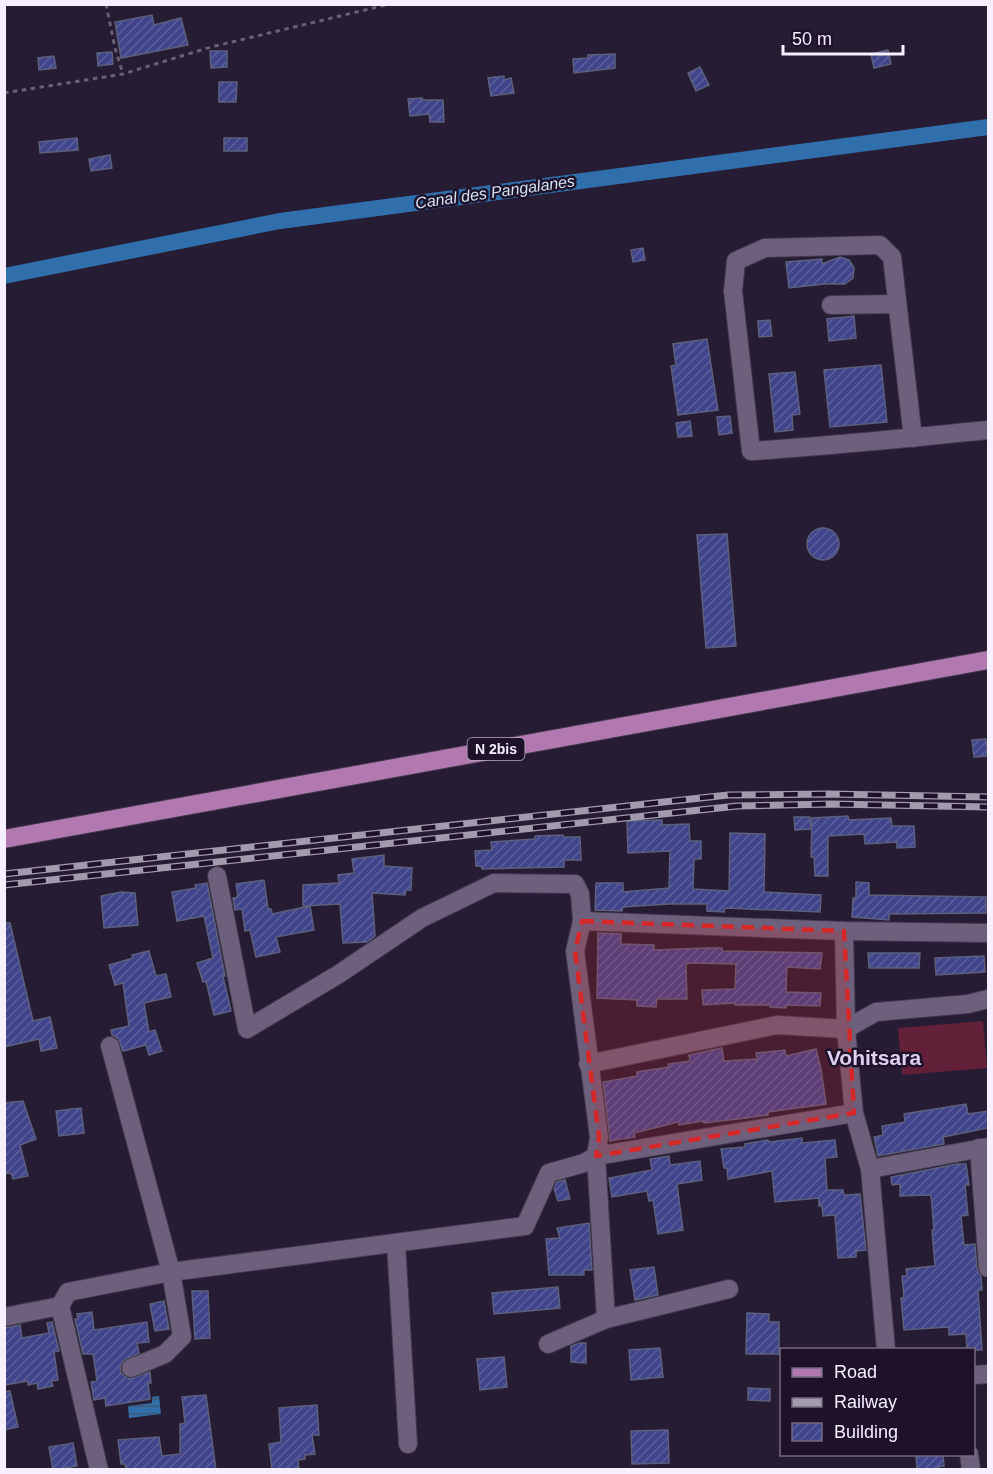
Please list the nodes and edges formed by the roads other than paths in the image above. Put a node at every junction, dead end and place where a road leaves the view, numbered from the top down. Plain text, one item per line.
1 (897, 304) junction
2 (831, 305) dead end
3 (988, 430) edge
4 (913, 438) junction
5 (988, 660) edge
6 (4, 839) edge
7 (217, 876) dead end
8 (582, 921) junction
9 (844, 931) junction
10 (988, 933) edge
11 (988, 999) edge
12 (846, 1029) junction
13 (110, 1046) dead end
14 (588, 1064) junction
15 (854, 1113) junction
16 (984, 1148) edge
17 (596, 1156) junction
18 (870, 1169) junction
19 (396, 1243) junction
20 (988, 1268) edge
21 (171, 1272) junction
22 (729, 1289) dead end
23 (60, 1306) junction
24 (4, 1317) edge
25 (606, 1319) junction
26 (548, 1344) dead end
27 (886, 1348) edge
28 (131, 1368) dead end
29 (408, 1444) dead end
30 (99, 1470) edge

1 - 2 street
1 - 4 street
1 - 4 street
3 - 4 street
5 - 6 main road, N 2bis
7 - 8 street
8 - 9 street
8 - 14 street
9 - 10 street
9 - 12 street
11 - 12 street
12 - 14 street
12 - 15 street
13 - 21 street
14 - 17 street
15 - 17 street
15 - 18 street
16 - 18 street
16 - 20 street
17 - 19 street
17 - 25 street
18 - 27 street
19 - 21 street
19 - 29 street
21 - 23 street
21 - 28 street
22 - 25 street
23 - 24 street
23 - 30 street
25 - 26 street

